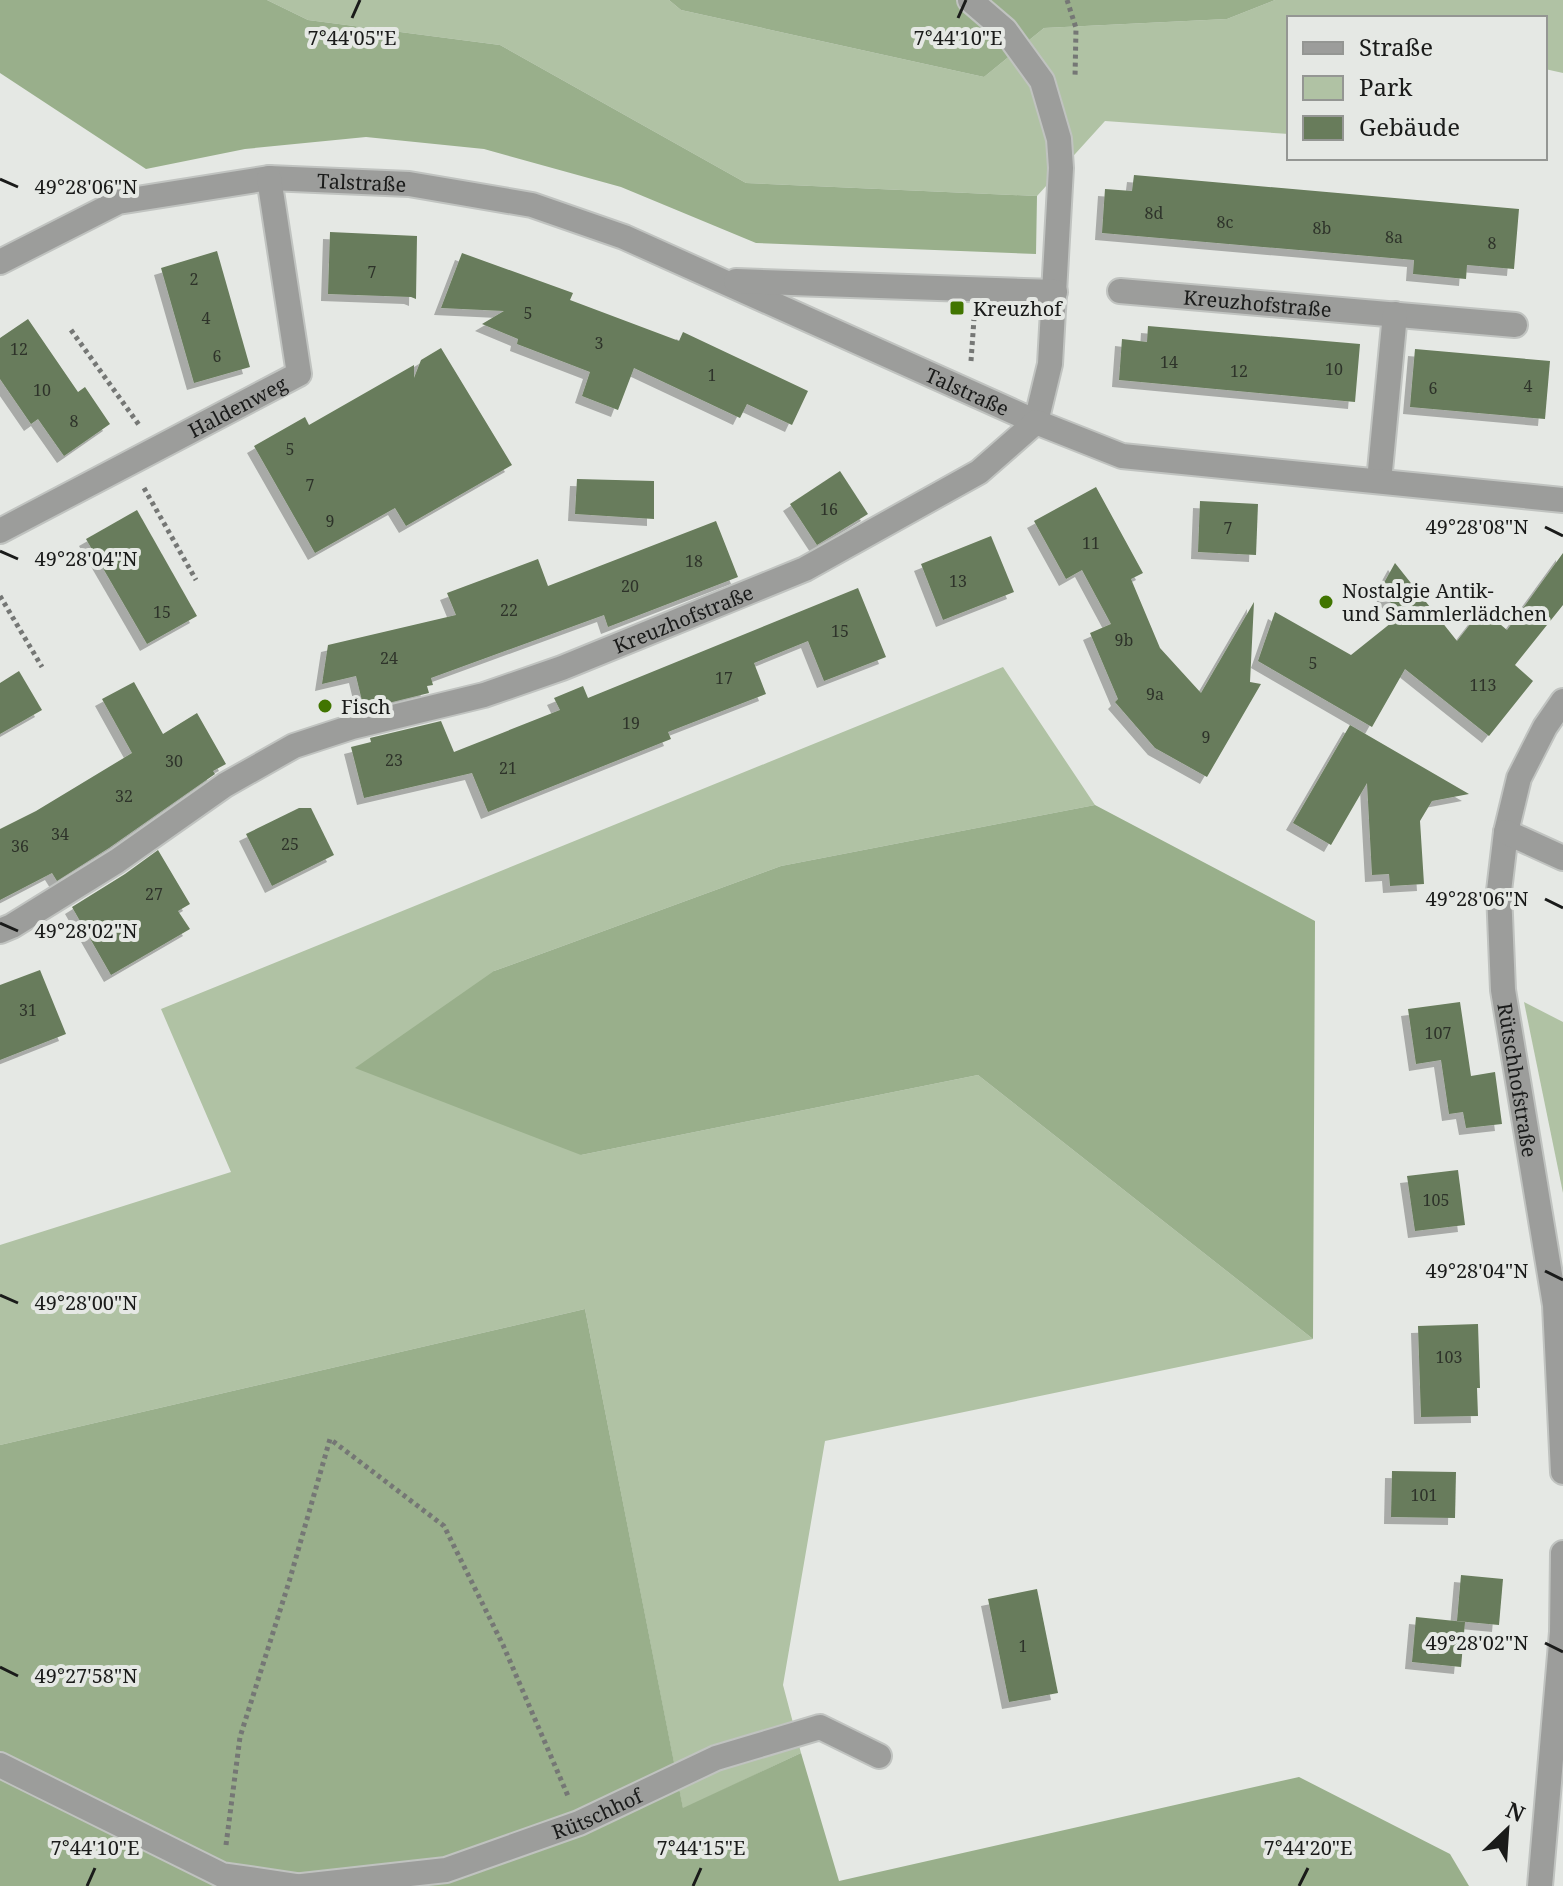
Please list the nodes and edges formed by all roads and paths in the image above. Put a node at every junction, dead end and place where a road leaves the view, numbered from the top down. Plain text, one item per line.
1 (970, 0) edge
2 (269, 178) junction
3 (0, 262) edge
4 (725, 281) junction
5 (975, 290) junction
6 (1120, 291) dead end
7 (1055, 292) junction
8 (1395, 314) junction
9 (1515, 325) dead end
10 (71, 330) dead end
11 (970, 392) junction
12 (1036, 422) junction
13 (156, 449) junction
14 (130, 463) junction
15 (1379, 481) junction
16 (1563, 500) edge
17 (0, 531) edge
18 (196, 580) dead end
19 (0, 596) edge
20 (42, 667) dead end
21 (1563, 701) edge
22 (1506, 832) junction
23 (1563, 858) edge
24 (0, 931) edge
25 (1563, 1472) edge
26 (1563, 1553) edge
27 (879, 1756) dead end
28 (0, 1765) edge
29 (579, 1823) junction
30 (222, 1875) junction
31 (300, 1886) edge
32 (1540, 1886) edge

1 - 7 street
2 - 3 street, Talstraße
2 - 4 street, Talstraße
2 - 13 street, Haldenweg
4 - 5 street, Talstraße
4 - 11 street, Talstraße
5 - 7 street, Talstraße
5 - 11 path
6 - 8 street, Kreuzhofstraße
7 - 12 street
8 - 9 street, Kreuzhofstraße
8 - 15 street
10 - 13 path
11 - 12 street, Talstraße
12 - 15 street
12 - 24 street, Kreuzhofstraße
13 - 14 street, Haldenweg
14 - 17 street, Haldenweg
14 - 18 path
15 - 16 street
19 - 20 path
21 - 22 street, Rütschhofstraße
22 - 23 street
22 - 25 street, Rütschhofstraße
26 - 32 street
27 - 29 street, Rütschhof
28 - 30 street, Rütschhof
29 - 30 path
29 - 31 street, Rütschhof
30 - 31 street, Rütschhof

